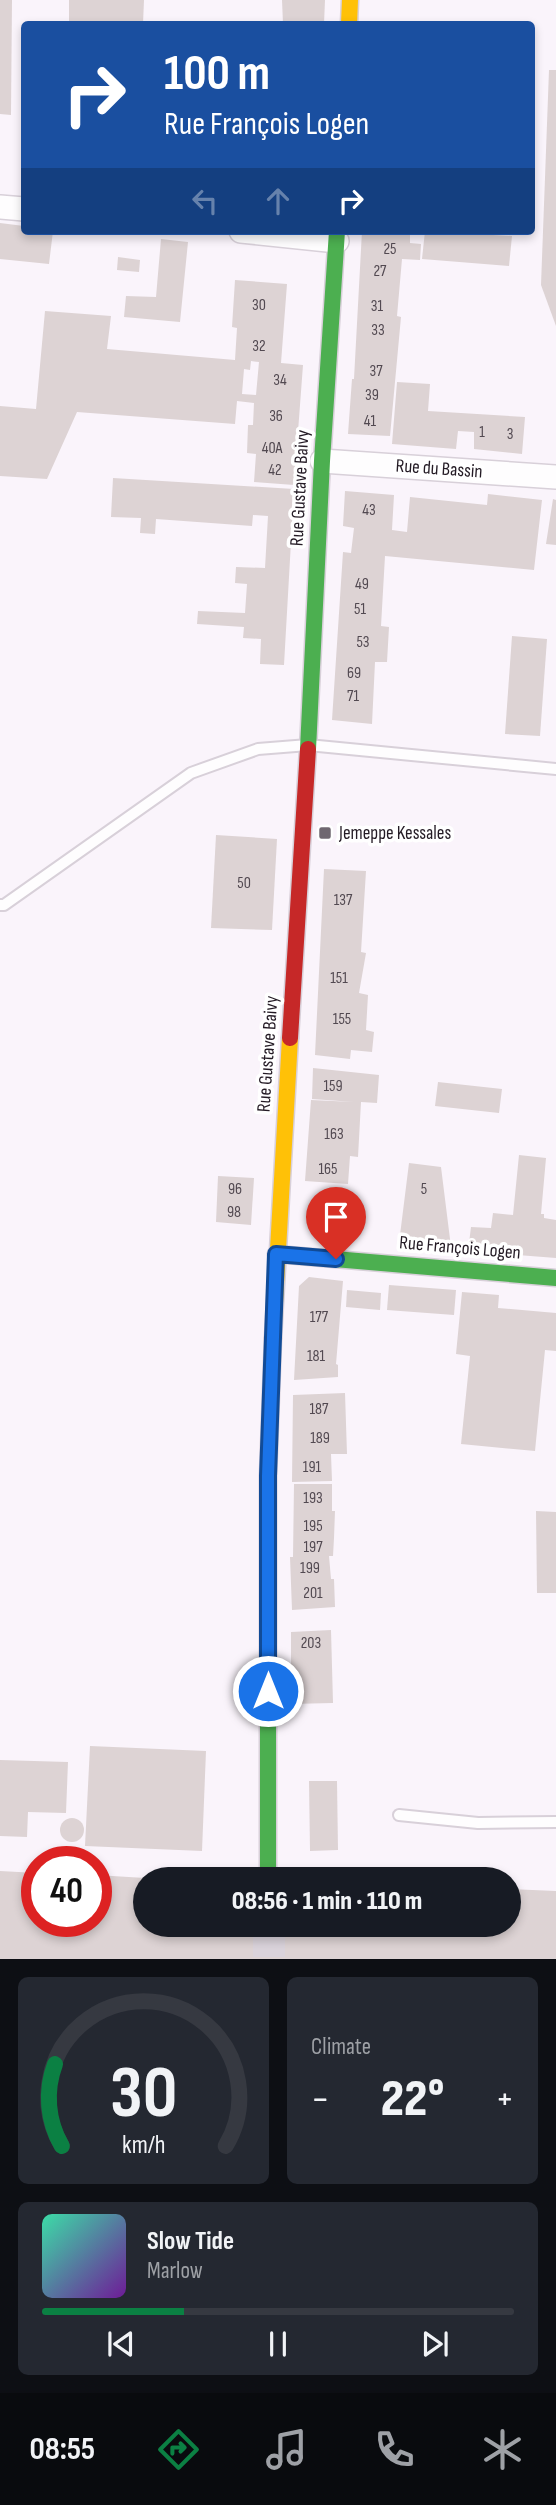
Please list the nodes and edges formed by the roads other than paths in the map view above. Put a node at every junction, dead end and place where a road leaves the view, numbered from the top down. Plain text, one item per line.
1 (350, 0) edge
2 (349, 21) edge
3 (0, 207) edge
4 (21, 209) edge
5 (318, 235) edge
6 (337, 236) edge
7 (323, 461) junction
8 (556, 477) edge
9 (307, 745) junction
10 (556, 769) edge
11 (0, 905) edge
12 (276, 1254) junction
13 (556, 1278) edge
14 (399, 1815) dead end
15 (556, 1822) edge
16 (268, 1867) edge

1 - 2 street
3 - 4 street
5 - 6 street
6 - 7 street, Rue Gustave Baivy
7 - 8 street, Rue du Bassin
7 - 9 street, Rue Gustave Baivy
9 - 10 lane
9 - 11 lane
9 - 12 street, Rue Gustave Baivy
12 - 13 street, Rue François Logen
12 - 16 street, Rue Gustave Baivy
14 - 15 lane

